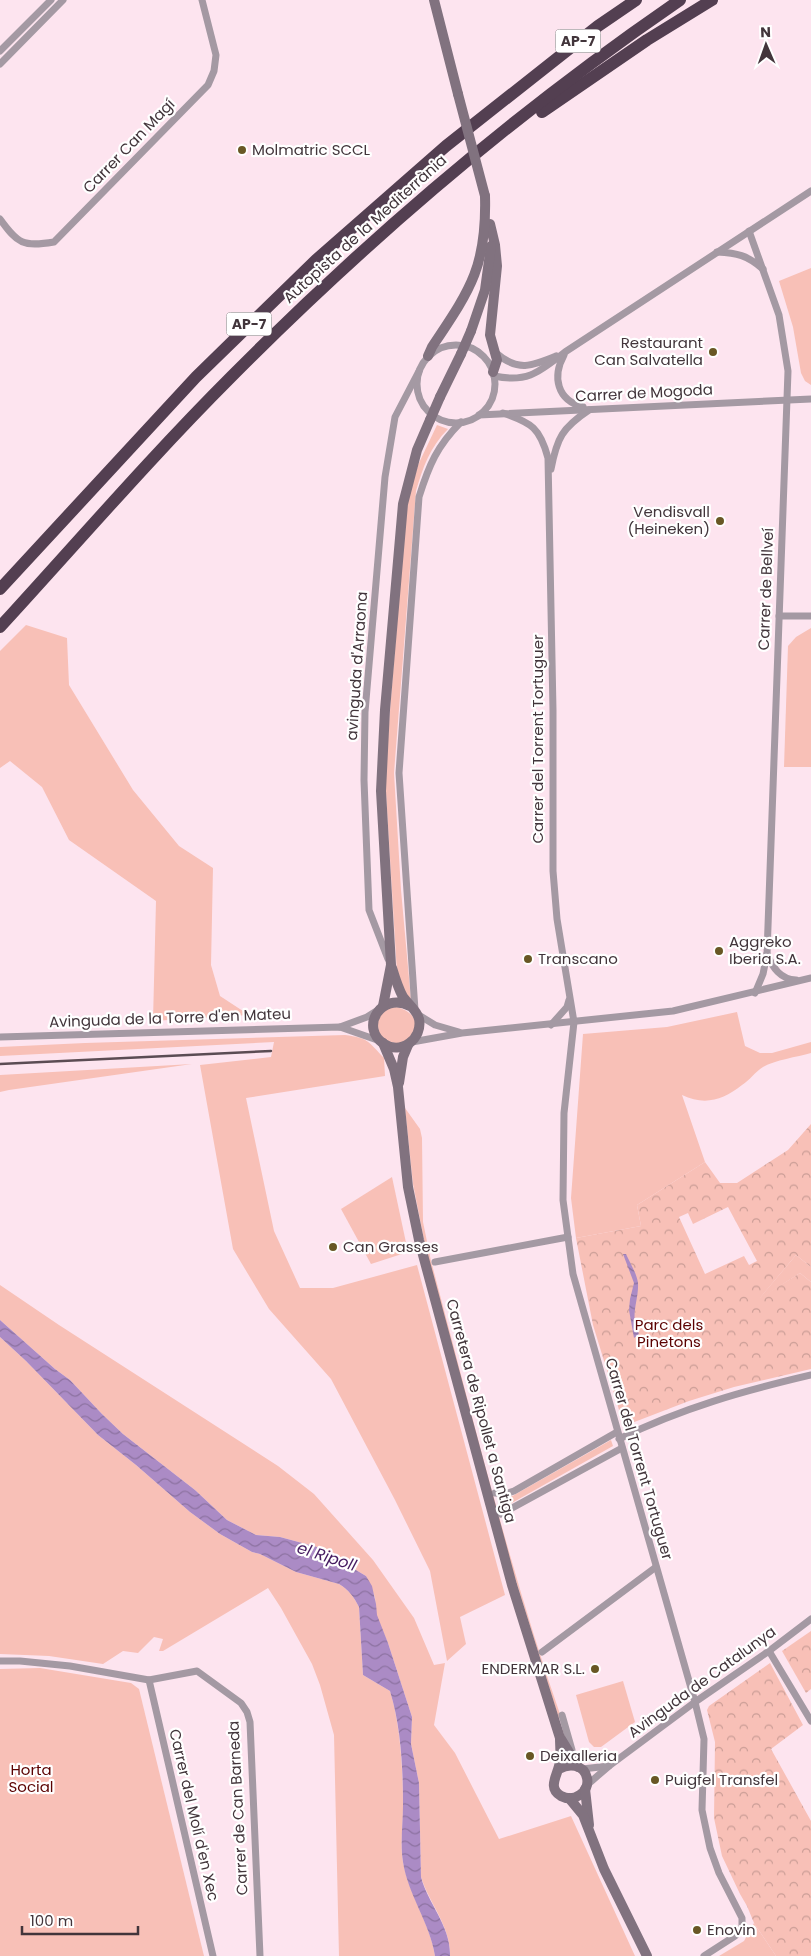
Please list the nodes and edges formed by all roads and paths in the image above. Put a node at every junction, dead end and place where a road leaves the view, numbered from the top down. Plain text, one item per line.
1 (51, 0) edge
2 (63, 0) edge
3 (202, 0) edge
4 (434, 0) edge
5 (636, 0) edge
6 (680, 0) edge
7 (712, 0) edge
8 (0, 51) edge
9 (0, 64) edge
10 (510, 126) junction
11 (811, 191) edge
12 (485, 196) junction
13 (0, 219) edge
14 (490, 224) junction
15 (749, 230) junction
16 (717, 252) junction
17 (765, 271) junction
18 (565, 352) junction
19 (496, 353) junction
20 (428, 356) junction
21 (419, 371) junction
22 (494, 374) junction
23 (811, 399) edge
24 (788, 400) junction
25 (590, 409) junction
26 (503, 413) junction
27 (479, 415) junction
28 (461, 422) junction
29 (549, 479) junction
30 (0, 589) edge
31 (779, 616) junction
32 (811, 616) edge
33 (0, 626) edge
34 (767, 954) junction
35 (391, 965) junction
36 (807, 979) edge
37 (756, 992) junction
38 (569, 997) junction
39 (381, 1008) junction
40 (414, 1010) junction
41 (574, 1022) junction
42 (550, 1024) junction
43 (340, 1027) junction
44 (462, 1033) junction
45 (0, 1037) edge
46 (381, 1042) junction
47 (410, 1044) junction
48 (398, 1087) junction
49 (568, 1237) junction
50 (435, 1262) dead end
51 (811, 1376) edge
52 (618, 1435) junction
53 (622, 1448) junction
54 (495, 1493) dead end
55 (501, 1514) dead end
56 (656, 1567) junction
57 (811, 1620) edge
58 (769, 1651) junction
59 (542, 1652) dead end
60 (0, 1661) edge
61 (148, 1680) junction
62 (695, 1702) junction
63 (562, 1715) dead end
64 (811, 1721) edge
65 (560, 1738) junction
66 (579, 1766) junction
67 (609, 1766) junction
68 (559, 1769) junction
69 (586, 1787) junction
70 (569, 1798) junction
71 (590, 1831) junction
72 (213, 1956) edge
73 (260, 1956) edge
74 (647, 1956) edge
75 (704, 1956) edge

1 - 8 street
2 - 9 street
3 - 13 street, Carrer Can Magí
4 - 12 main road, bridge
5 - 30 highway, Autopista de la Mediterrània / AP-7
6 - 10 highway, Autopista de la Mediterrània / AP-7
7 - 10 highway
10 - 33 highway, Autopista de la Mediterrània / AP-7
11 - 15 street
12 - 14 main road
12 - 20 main road
14 - 19 main road
14 - 35 main road, bridge
15 - 16 street
15 - 17 street, Carrer de Bellveí
16 - 17 street
16 - 18 street
17 - 24 street, Carrer de Bellveí
18 - 19 street
18 - 22 street
18 - 25 street
19 - 22 main road
20 - 21 street
20 - 22 street
21 - 28 street
21 - 35 street, avinguda d'Arraona
22 - 27 street
23 - 24 street, Carrer de Mogoda
24 - 25 street, Carrer de Mogoda
24 - 31 street, Carrer de Bellveí
25 - 26 street, Carrer de Mogoda
25 - 29 street, Carrer del Torrent Tortuguer
26 - 27 street, Carrer de Mogoda
26 - 29 street, Carrer del Torrent Tortuguer
27 - 28 street
28 - 40 street
29 - 38 street, Carrer del Torrent Tortuguer
31 - 32 street
31 - 34 street, Carrer de Bellveí
34 - 36 street
34 - 37 street, Carrer de Bellveí
35 - 39 main road
35 - 40 main road
36 - 37 street
37 - 41 street
38 - 41 street, Carrer del Torrent Tortuguer
38 - 42 street
39 - 40 main road
39 - 43 street, Avinguda de la Torre d'en Mateu
39 - 46 main road
40 - 44 street
40 - 47 main road
41 - 42 street
41 - 49 street, Carrer del Torrent Tortuguer
42 - 44 street
43 - 45 street, Avinguda de la Torre d'en Mateu
43 - 46 street, Avinguda de la Torre d'en Mateu
44 - 47 street
46 - 47 main road
46 - 48 main road
47 - 48 main road
48 - 65 main road, Carretera de Ripollet a Santiga
49 - 50 street
49 - 52 street, Carrer del Torrent Tortuguer
51 - 52 street
52 - 53 street, Carrer del Torrent Tortuguer
52 - 54 street
53 - 55 street
53 - 56 street, Carrer del Torrent Tortuguer
56 - 59 street
56 - 62 street, Carrer del Torrent Tortuguer
57 - 58 street, Avinguda de Catalunya
58 - 62 street, Avinguda de Catalunya
58 - 64 street
60 - 61 street
61 - 72 street, Carrer del Molí d'en Xec
61 - 73 street, Carrer de Can Barneda
62 - 67 street, Avinguda de Catalunya
62 - 75 street, Carrer del Torrent Tortuguer
63 - 66 street
65 - 66 main road
65 - 68 main road
66 - 67 street, Avinguda de Catalunya
66 - 68 main road
66 - 69 main road
67 - 69 street, Avinguda de Catalunya
68 - 70 main road
69 - 70 main road
69 - 71 main road
70 - 71 main road
71 - 74 main road

